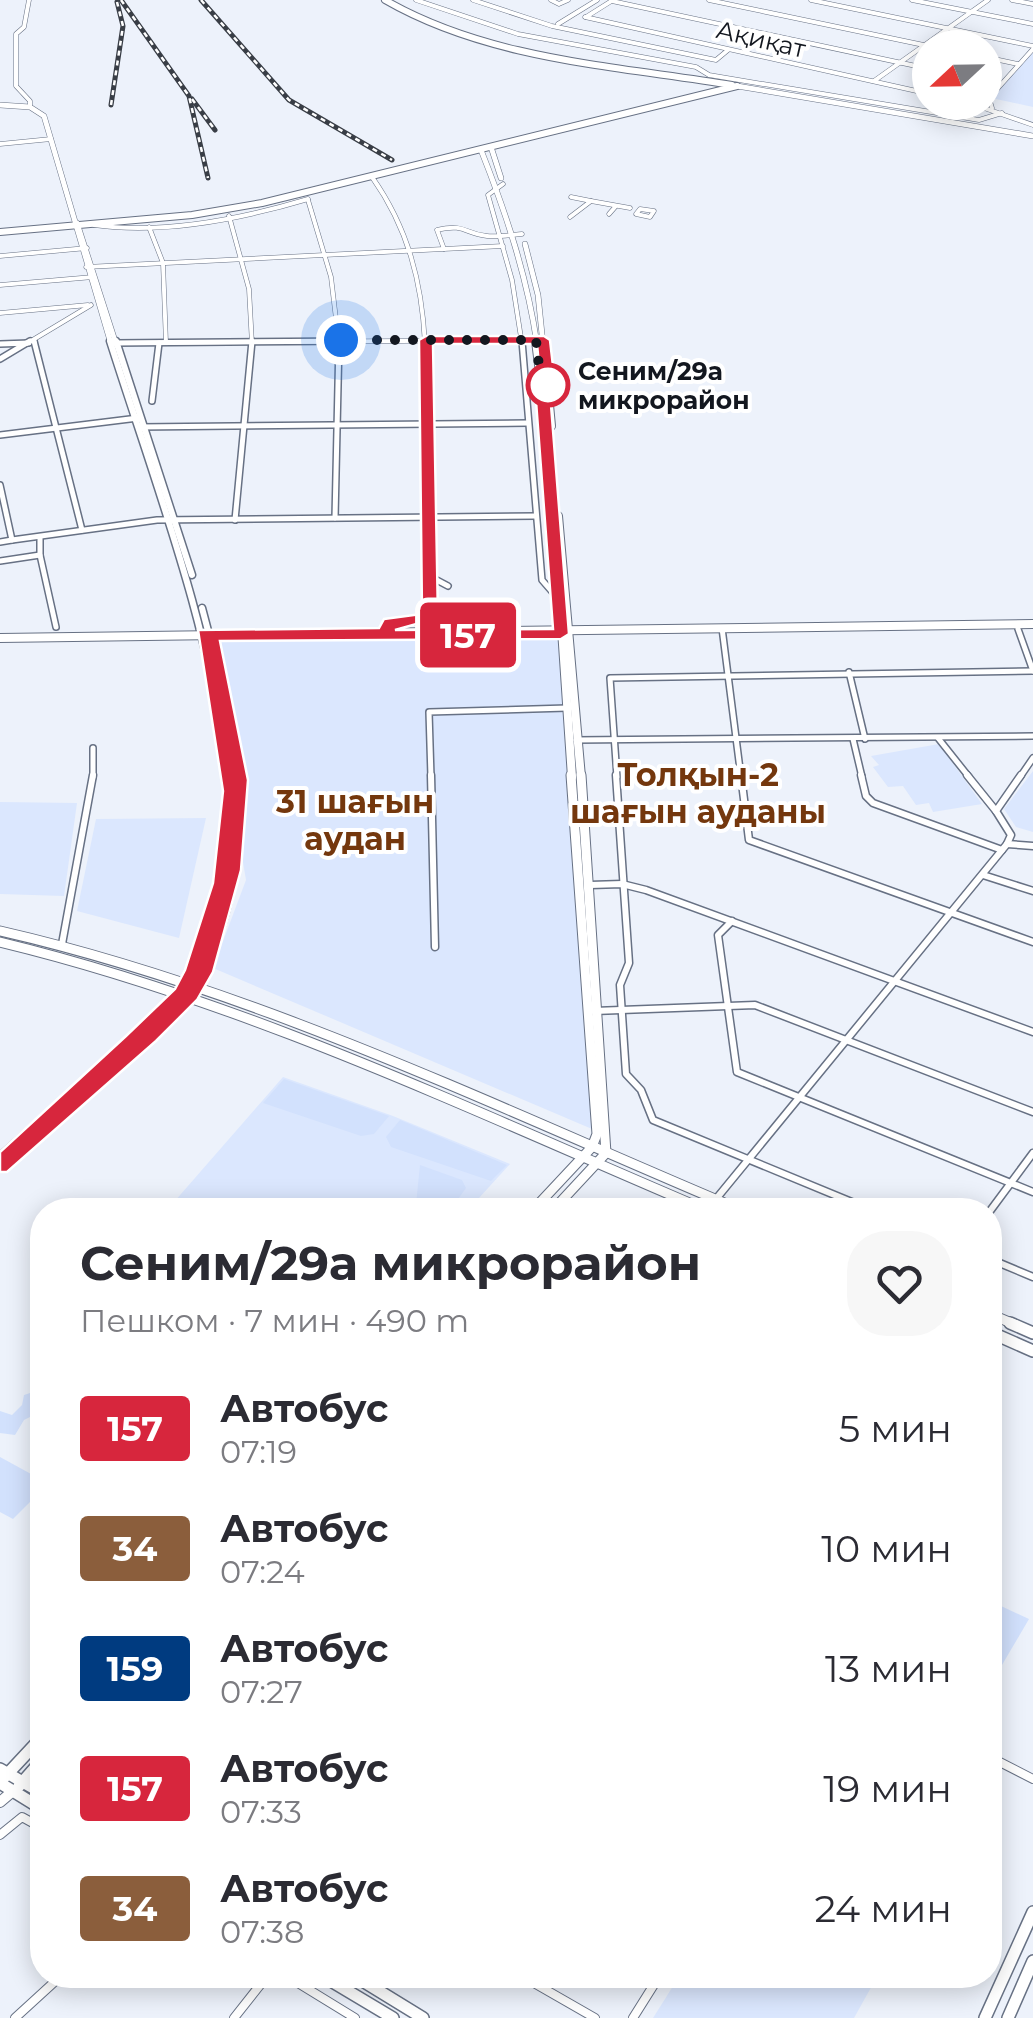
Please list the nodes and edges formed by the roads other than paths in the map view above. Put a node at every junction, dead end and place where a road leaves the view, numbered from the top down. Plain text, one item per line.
1 (29, 0) edge
2 (385, 0) edge
3 (416, 0) edge
4 (473, 0) edge
5 (494, 0) edge
6 (550, 0) edge
7 (568, 0) edge
8 (584, 0) edge
9 (612, 0) edge
10 (709, 0) edge
11 (810, 0) edge
12 (912, 0) edge
13 (988, 0) edge
14 (1012, 0) edge
15 (595, 1) edge
16 (1033, 4) edge
17 (502, 10) junction
18 (970, 12) junction
19 (557, 24) junction
20 (1033, 24) edge
21 (948, 28) junction
22 (945, 30) edge
23 (912, 42) edge
24 (558, 44) junction
25 (729, 50) junction
26 (1032, 50) edge
27 (547, 53) junction
28 (912, 54) edge
29 (1002, 61) edge
30 (900, 63) junction
31 (1018, 64) junction
32 (912, 65) edge
33 (702, 76) junction
34 (872, 82) junction
35 (1002, 83) edge
36 (738, 86) junction
37 (912, 90) edge
38 (0, 105) edge
39 (30, 107) junction
40 (912, 108) edge
41 (1002, 113) edge
42 (1033, 125) edge
43 (1033, 136) edge
44 (51, 139) junction
45 (0, 144) edge
46 (491, 147) junction
47 (481, 150) junction
48 (372, 177) junction
49 (501, 185) junction
50 (306, 197) junction
51 (572, 197) dead end
52 (590, 203) junction
53 (630, 208) dead end
54 (229, 216) junction
55 (570, 217) dead end
56 (91, 225) junction
57 (75, 227) junction
58 (150, 227) junction
59 (0, 232) edge
60 (519, 234) junction
61 (500, 235) junction
62 (503, 246) junction
63 (84, 248) junction
64 (444, 250) junction
65 (412, 252) junction
66 (330, 254) junction
67 (0, 256) edge
68 (245, 259) junction
69 (163, 263) junction
70 (90, 266) junction
71 (93, 277) junction
72 (0, 285) edge
73 (98, 304) junction
74 (0, 313) edge
75 (341, 340) junction
76 (426, 340) junction
77 (522, 340) junction
78 (540, 340) junction
79 (32, 341) junction
80 (114, 342) junction
81 (252, 342) junction
82 (163, 343) junction
83 (0, 344) edge
84 (0, 359) edge
85 (152, 401) dead end
86 (138, 418) junction
87 (528, 423) junction
88 (426, 424) junction
89 (336, 425) junction
90 (244, 426) junction
91 (57, 427) junction
92 (140, 427) junction
93 (0, 434) edge
94 (0, 485) edge
95 (536, 516) junction
96 (429, 517) junction
97 (335, 518) junction
98 (172, 520) junction
99 (235, 520) junction
100 (82, 530) junction
101 (40, 537) junction
102 (12, 540) junction
103 (0, 542) edge
104 (40, 555) junction
105 (0, 560) edge
106 (431, 577) junction
107 (448, 586) dead end
108 (562, 602) junction
109 (1016, 626) junction
110 (1033, 626) edge
111 (56, 627) dead end
112 (722, 630) junction
113 (566, 632) junction
114 (386, 633) junction
115 (207, 634) junction
116 (0, 640) edge
117 (1033, 671) edge
118 (850, 672) junction
119 (728, 675) junction
120 (571, 708) junction
121 (1033, 736) edge
122 (938, 738) junction
123 (853, 739) junction
124 (865, 739) junction
125 (574, 740) junction
126 (614, 740) junction
127 (736, 740) junction
128 (93, 748) dead end
129 (1033, 758) edge
130 (996, 811) junction
131 (581, 825) junction
132 (1033, 846) edge
133 (1005, 847) junction
134 (982, 874) junction
135 (622, 884) junction
136 (590, 886) junction
137 (1033, 891) edge
138 (951, 912) junction
139 (732, 920) junction
140 (0, 931) edge
141 (0, 942) edge
142 (1033, 942) edge
143 (62, 944) junction
144 (434, 947) dead end
145 (54, 954) junction
146 (892, 979) junction
147 (193, 983) junction
148 (186, 994) junction
149 (728, 1006) junction
150 (622, 1010) junction
151 (595, 1011) junction
152 (1033, 1032) edge
153 (844, 1040) junction
154 (798, 1096) junction
155 (1033, 1112) edge
156 (592, 1147) junction
157 (606, 1152) junction
158 (1033, 1153) edge
159 (0, 1158) edge
160 (582, 1158) junction
161 (746, 1158) junction
162 (596, 1164) junction
163 (0, 1167) edge
164 (666, 1178) junction
165 (1011, 1183) junction
166 (656, 1189) junction
167 (1033, 1192) edge
168 (544, 1198) edge
169 (563, 1198) edge
170 (677, 1198) edge
171 (714, 1198) edge
172 (717, 1198) edge
173 (842, 1198) edge
174 (1000, 1198) edge
175 (1002, 1264) edge
176 (1033, 1277) edge
177 (1002, 1319) edge
178 (1033, 1333) edge
179 (1002, 1337) edge
180 (1033, 1351) edge
181 (30, 1750) edge
182 (1002, 1763) edge
183 (30, 1773) edge
184 (2, 1777) edge
185 (1033, 1779) edge
186 (18, 1786) junction
187 (30, 1790) edge
188 (30, 1798) edge
189 (0, 1802) edge
190 (30, 1821) edge
191 (0, 1835) edge
192 (1033, 1912) edge
193 (1033, 1961) edge
194 (1002, 1980) edge
195 (48, 1988) edge
196 (258, 1988) edge
197 (306, 1988) edge
198 (343, 1988) edge
199 (375, 1988) edge
200 (543, 1988) edge
201 (652, 1988) edge
202 (999, 1988) edge
203 (15, 2018) edge
204 (234, 2018) edge
205 (355, 2018) edge
206 (393, 2018) edge
207 (423, 2018) edge
208 (595, 2018) edge
209 (632, 2018) edge
210 (985, 2018) edge
211 (1008, 2018) edge

1 - 39 street
2 - 27 main road
3 - 24 street
4 - 17 street
5 - 17 street
6 - 7 street
8 - 15 street
9 - 25 street, Ақиқат
9 - 30 street
10 - 23 street
11 - 21 street
12 - 18 street
13 - 18 street
14 - 16 street
15 - 19 street
17 - 19 street
18 - 20 street
18 - 21 street
19 - 25 street
21 - 22 street
21 - 26 street
24 - 27 street
24 - 33 street
25 - 34 street, Ақиқат
26 - 31 street
27 - 33 main road
28 - 30 street
29 - 31 street
30 - 32 street
30 - 34 street
31 - 35 street
33 - 36 main road
33 - 40 street
34 - 37 street, Ақиқат
36 - 43 main road
36 - 46 main road
38 - 39 street
39 - 44 street
41 - 42 street
44 - 45 street
44 - 57 street
46 - 47 main road
46 - 49 main road
47 - 48 main road
47 - 49 main road
48 - 50 main road
48 - 65 street
49 - 60 main road
49 - 61 street
50 - 54 street
50 - 56 main road
50 - 66 street
51 - 52 street
52 - 53 street
52 - 55 street
54 - 58 street
54 - 68 street
56 - 57 main road
56 - 58 street
57 - 59 main road
57 - 63 street
58 - 69 street
60 - 61 street
60 - 78 main road
61 - 62 street
61 - 64 street
62 - 64 street
62 - 77 street
63 - 67 street
63 - 70 street
64 - 65 street
65 - 66 street
65 - 76 street
66 - 68 street
66 - 75 street
68 - 69 street
68 - 81 street
69 - 70 street
69 - 82 street
70 - 71 street
71 - 72 street
71 - 73 street
73 - 74 street
73 - 79 street
73 - 80 street
75 - 76 street
75 - 81 street
75 - 89 street
76 - 77 street
76 - 88 street
77 - 78 street
77 - 87 street
78 - 108 main road
79 - 83 street
79 - 84 street
79 - 91 street
80 - 82 street
80 - 86 street
81 - 82 street
81 - 90 street
82 - 85 street
86 - 91 street
86 - 92 street
87 - 88 street
87 - 95 street
88 - 89 street
88 - 96 street
89 - 90 street
89 - 97 street
90 - 92 street
90 - 99 street
91 - 93 street
91 - 100 street
92 - 98 street
94 - 102 street
95 - 96 street
95 - 108 street
96 - 97 street
96 - 106 street
97 - 99 street
98 - 99 street
98 - 100 street
98 - 115 street
100 - 101 street
101 - 102 street
101 - 104 street
102 - 103 street
104 - 105 street
104 - 111 street
106 - 107 street
106 - 114 street
108 - 113 main road
109 - 110 main road
109 - 112 main road
109 - 117 street
112 - 113 main road
112 - 119 street
113 - 114 main road
113 - 115 main road
113 - 120 main road
114 - 115 main road
115 - 116 main road
115 - 147 street
117 - 118 street
118 - 119 street
118 - 124 street
119 - 126 street
119 - 127 street
120 - 125 main road
120 - 144 street
121 - 122 street
122 - 124 street
122 - 130 street
123 - 124 street
123 - 127 street
123 - 133 street
125 - 126 street
125 - 131 main road
126 - 127 street
126 - 135 street
127 - 138 street
128 - 143 street
129 - 130 street
130 - 133 street
131 - 136 main road
131 - 151 main road
132 - 133 street
133 - 134 street
134 - 137 street
134 - 138 street
135 - 136 street
135 - 139 street
135 - 150 street
136 - 151 main road
138 - 142 street
138 - 146 street
139 - 146 street
139 - 149 street
140 - 143 main road
141 - 145 main road
143 - 145 main road
143 - 147 main road
145 - 148 main road
146 - 152 street
146 - 153 street
147 - 148 street
147 - 156 main road
148 - 159 street
148 - 160 main road
148 - 163 street
149 - 150 street
149 - 153 street
149 - 154 street
150 - 151 street
150 - 161 street
151 - 156 main road
151 - 157 main road
153 - 154 street
153 - 155 street
154 - 161 street
154 - 165 street
156 - 157 main road
156 - 160 main road
157 - 162 main road
157 - 164 main road
158 - 165 street
160 - 162 main road
160 - 168 main road
161 - 172 street
161 - 173 street
162 - 166 main road
162 - 169 main road
164 - 166 main road
164 - 171 main road
165 - 167 street
165 - 174 street
166 - 170 main road
175 - 176 street
177 - 178 main road
179 - 180 main road
181 - 184 main road
182 - 185 street
183 - 186 main road
184 - 186 main road
186 - 187 main road
186 - 188 main road
186 - 189 street
190 - 191 street
192 - 194 main road
193 - 211 main road
195 - 203 street
196 - 204 street
197 - 205 street
198 - 206 main road
199 - 207 main road
200 - 208 street
201 - 209 street
202 - 210 main road

